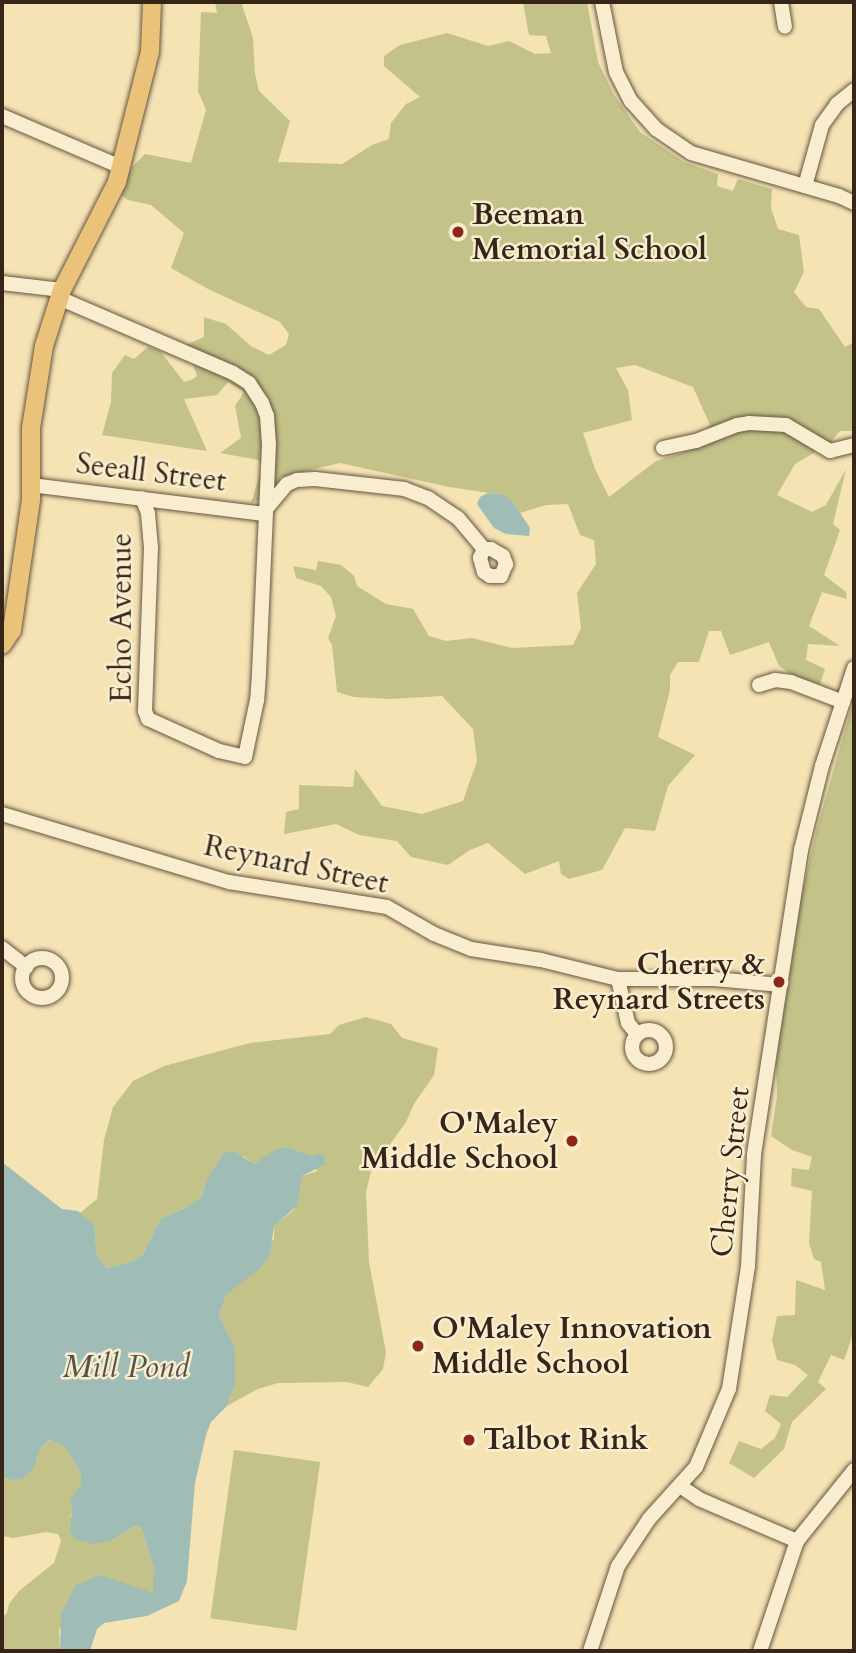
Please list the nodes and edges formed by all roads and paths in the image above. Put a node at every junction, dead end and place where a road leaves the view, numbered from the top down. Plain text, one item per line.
1 (152, 2) edge
2 (602, 2) edge
3 (781, 2) edge
4 (785, 27) dead end
5 (854, 89) edge
6 (2, 116) edge
7 (121, 166) junction
8 (805, 186) junction
9 (854, 204) edge
10 (2, 283) edge
11 (61, 294) junction
12 (854, 445) edge
13 (663, 448) dead end
14 (32, 485) junction
15 (142, 498) junction
16 (264, 514) junction
17 (484, 549) dead end
18 (2, 645) edge
19 (854, 668) edge
20 (759, 685) dead end
21 (843, 702) junction
22 (2, 814) edge
23 (2, 948) edge
24 (26, 967) dead end
25 (618, 979) junction
26 (781, 985) junction
27 (637, 1034) dead end
28 (854, 1470) edge
29 (680, 1486) junction
30 (797, 1541) junction
31 (590, 1651) edge
32 (760, 1651) edge

1 - 7 main road
2 - 8 street
3 - 4 street
5 - 8 street
6 - 7 street
7 - 11 main road
8 - 9 street
10 - 11 street
11 - 14 main road
11 - 16 street
12 - 13 street
14 - 15 street, Seeall Street
14 - 18 main road
15 - 16 street, Seeall Street
15 - 16 street, Echo Avenue
16 - 17 street
19 - 21 street, Cherry Street
20 - 21 street
21 - 26 street, Cherry Street
22 - 25 street, Reynard Street
23 - 24 street
25 - 26 street, Reynard Street
25 - 27 street
26 - 29 street, Cherry Street
28 - 30 street
29 - 30 street
29 - 31 street, Cherry Street
30 - 32 street

